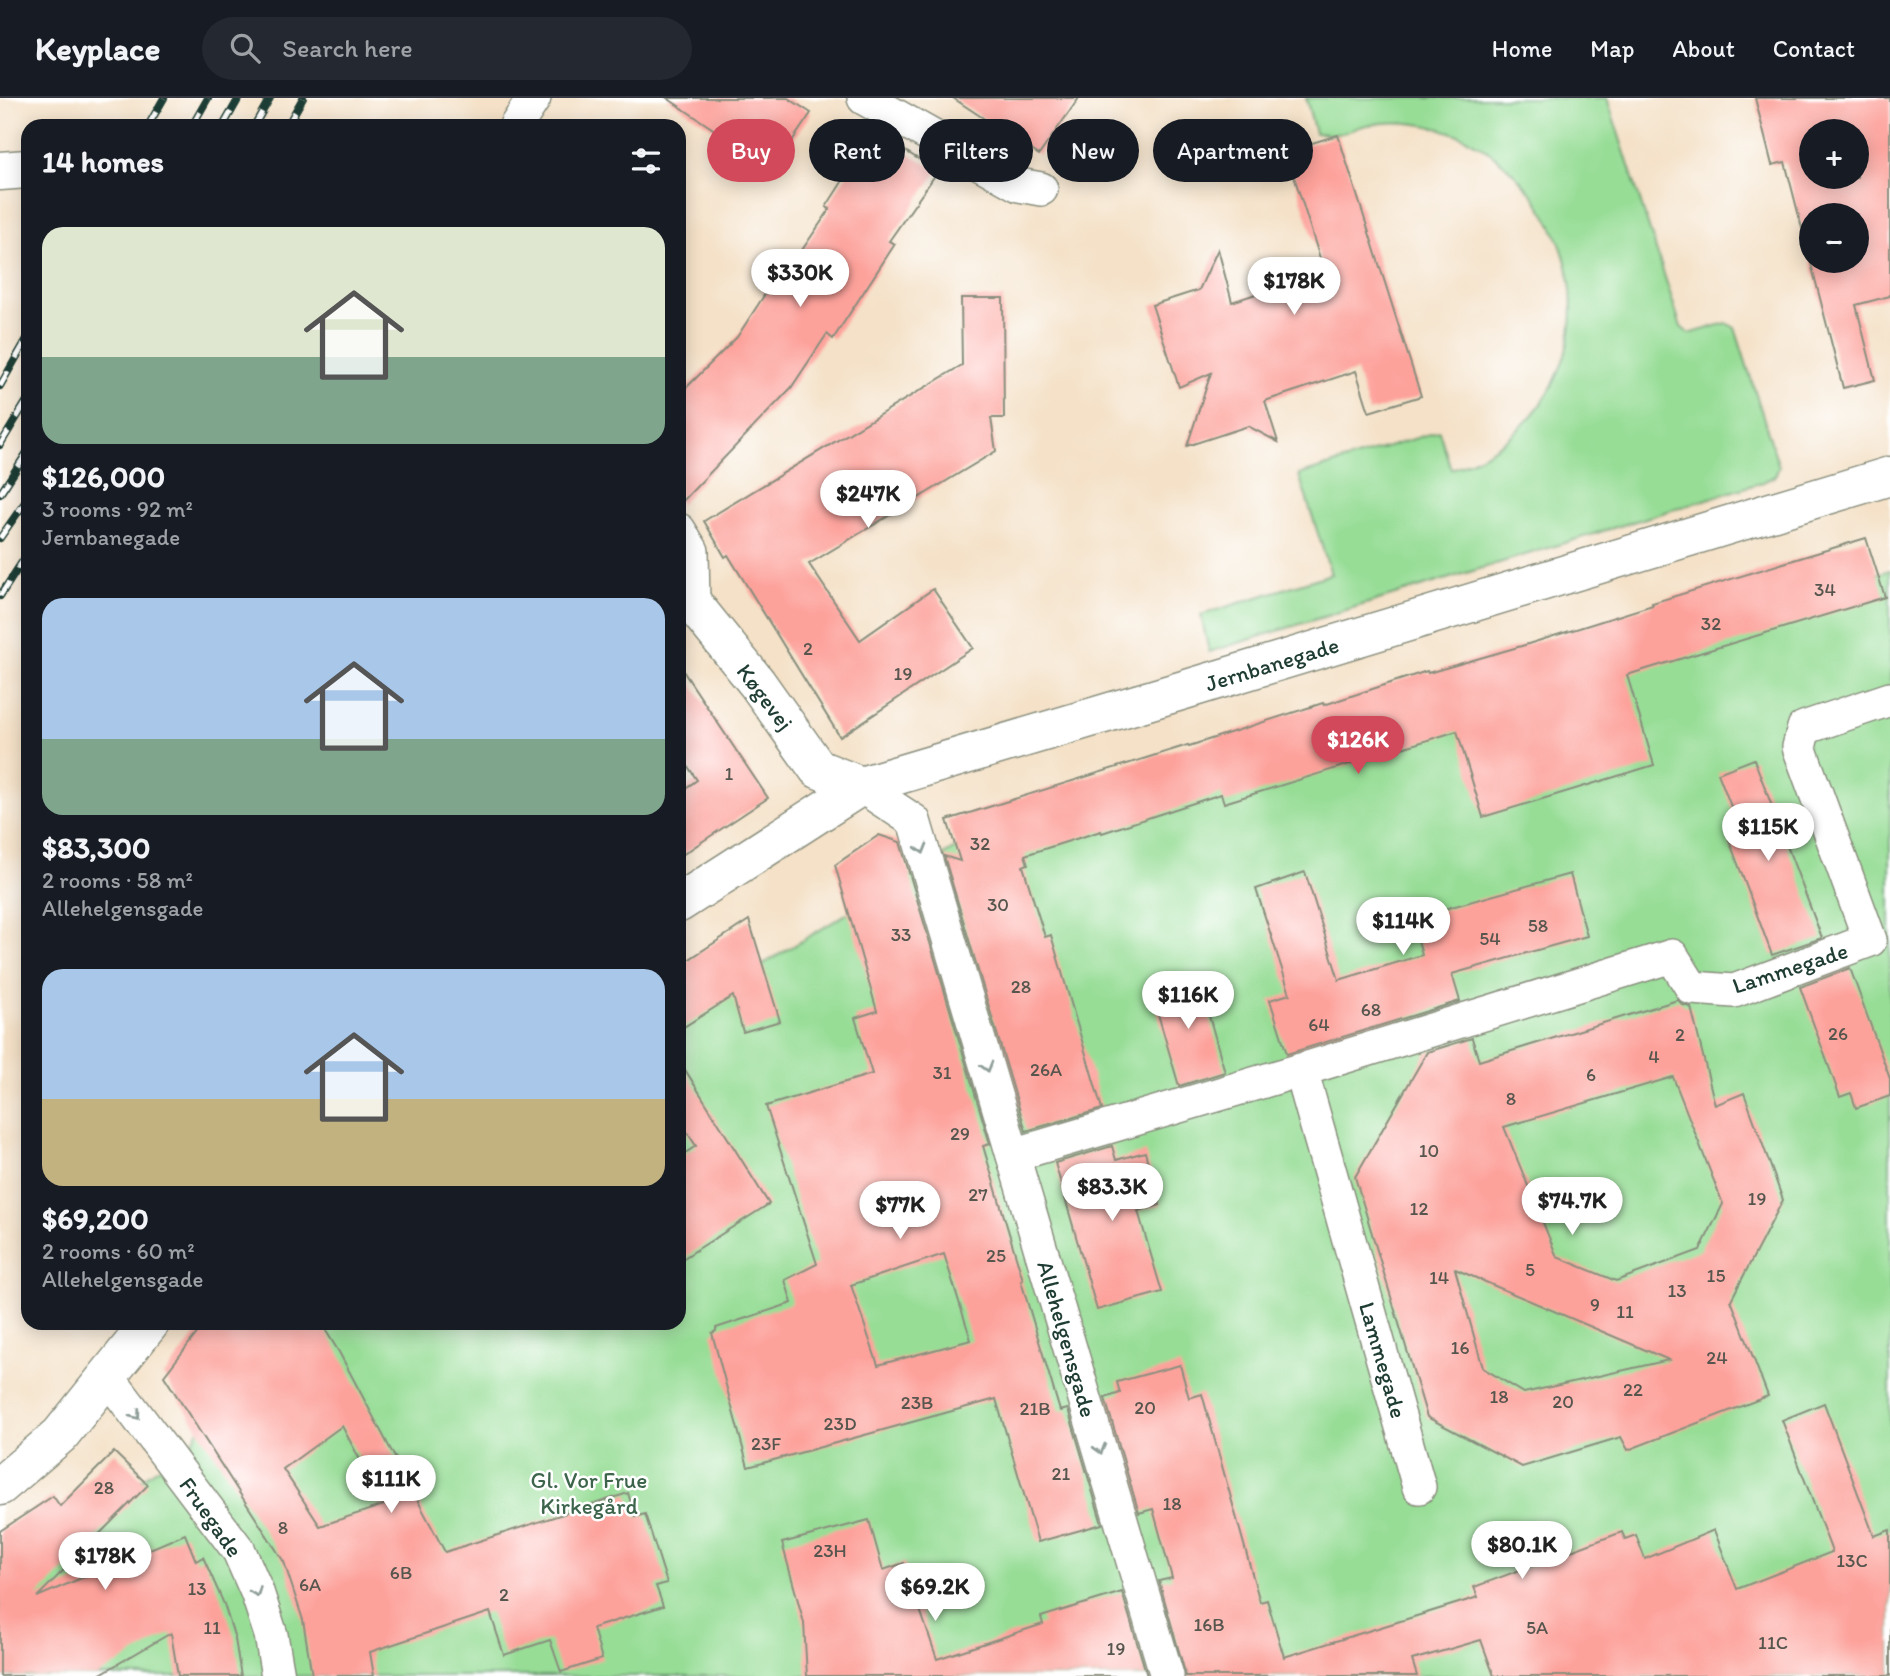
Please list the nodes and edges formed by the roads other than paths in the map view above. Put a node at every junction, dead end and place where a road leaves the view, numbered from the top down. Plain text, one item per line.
1 (534, 98) edge
2 (864, 98) edge
3 (520, 119) edge
4 (21, 169) edge
5 (0, 171) edge
6 (1041, 189) dead end
7 (1890, 476) edge
8 (686, 541) edge
9 (686, 598) edge
10 (1890, 699) edge
11 (860, 786) junction
12 (686, 898) edge
13 (1301, 1070) junction
14 (1013, 1155) junction
15 (144, 1330) edge
16 (107, 1376) junction
17 (0, 1486) edge
18 (1419, 1488) dead end
19 (278, 1676) edge
20 (1167, 1676) edge

1 - 3 street
2 - 6 street
4 - 5 main road
7 - 11 main road, Jernbanegade
8 - 9 street
9 - 11 main road, Køgevej
10 - 13 street, Lammegade
11 - 12 main road, Jernbanegade
11 -> 14 street, Allehelgensgade
13 - 14 street, Lammegade
13 - 18 street, Lammegade
14 -> 20 street, Allehelgensgade
15 - 16 main road
16 - 17 main road
16 -> 19 street, Fruegade

